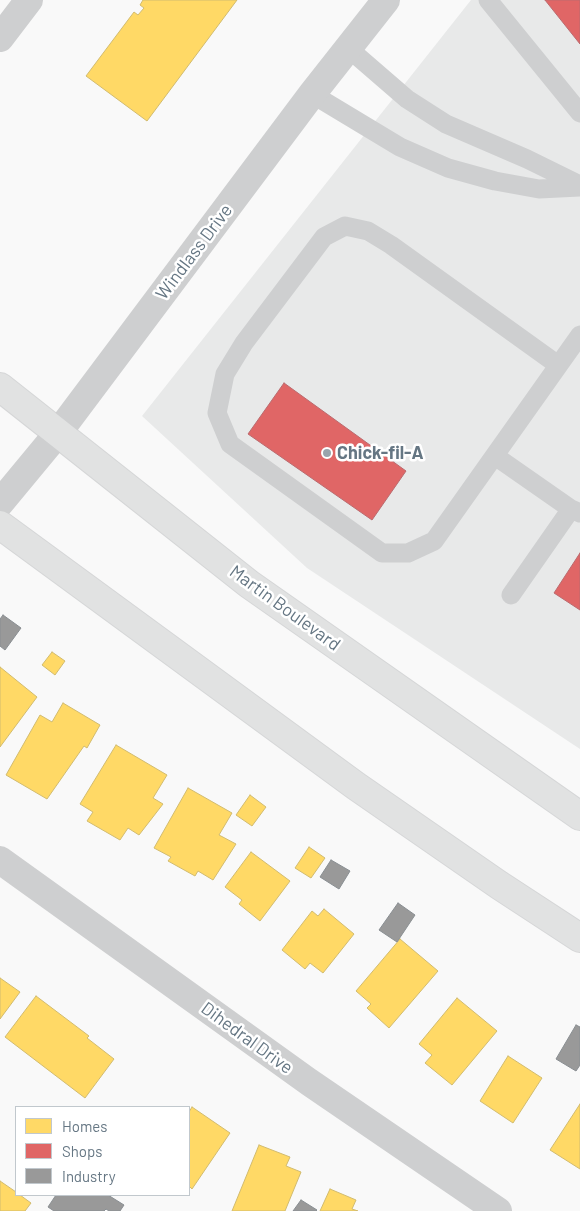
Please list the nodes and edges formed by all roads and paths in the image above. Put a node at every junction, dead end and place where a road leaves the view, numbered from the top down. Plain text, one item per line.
1 (29, 0) edge
2 (386, 0) edge
3 (488, 0) edge
4 (0, 38) edge
5 (348, 48) junction
6 (312, 94) junction
7 (580, 113) edge
8 (580, 186) edge
9 (580, 335) edge
10 (558, 365) junction
11 (0, 387) edge
12 (58, 433) junction
13 (495, 456) junction
14 (0, 502) edge
15 (576, 511) edge
16 (0, 525) edge
17 (511, 595) dead end
18 (580, 816) edge
19 (0, 860) edge
20 (580, 938) edge
21 (498, 1211) edge

1 - 4 street
2 - 5 street, Windlass Drive
3 - 7 lane
5 - 6 street, Windlass Drive
5 - 8 lane
6 - 8 lane
6 - 12 street, Windlass Drive
9 - 10 lane
10 - 13 lane
10 - 13 lane
11 - 12 main road, Martin Boulevard
12 - 14 street, Windlass Drive
12 - 18 main road, Martin Boulevard
13 - 15 lane
15 - 17 lane
16 - 20 main road
19 - 21 street, Dihedral Drive

